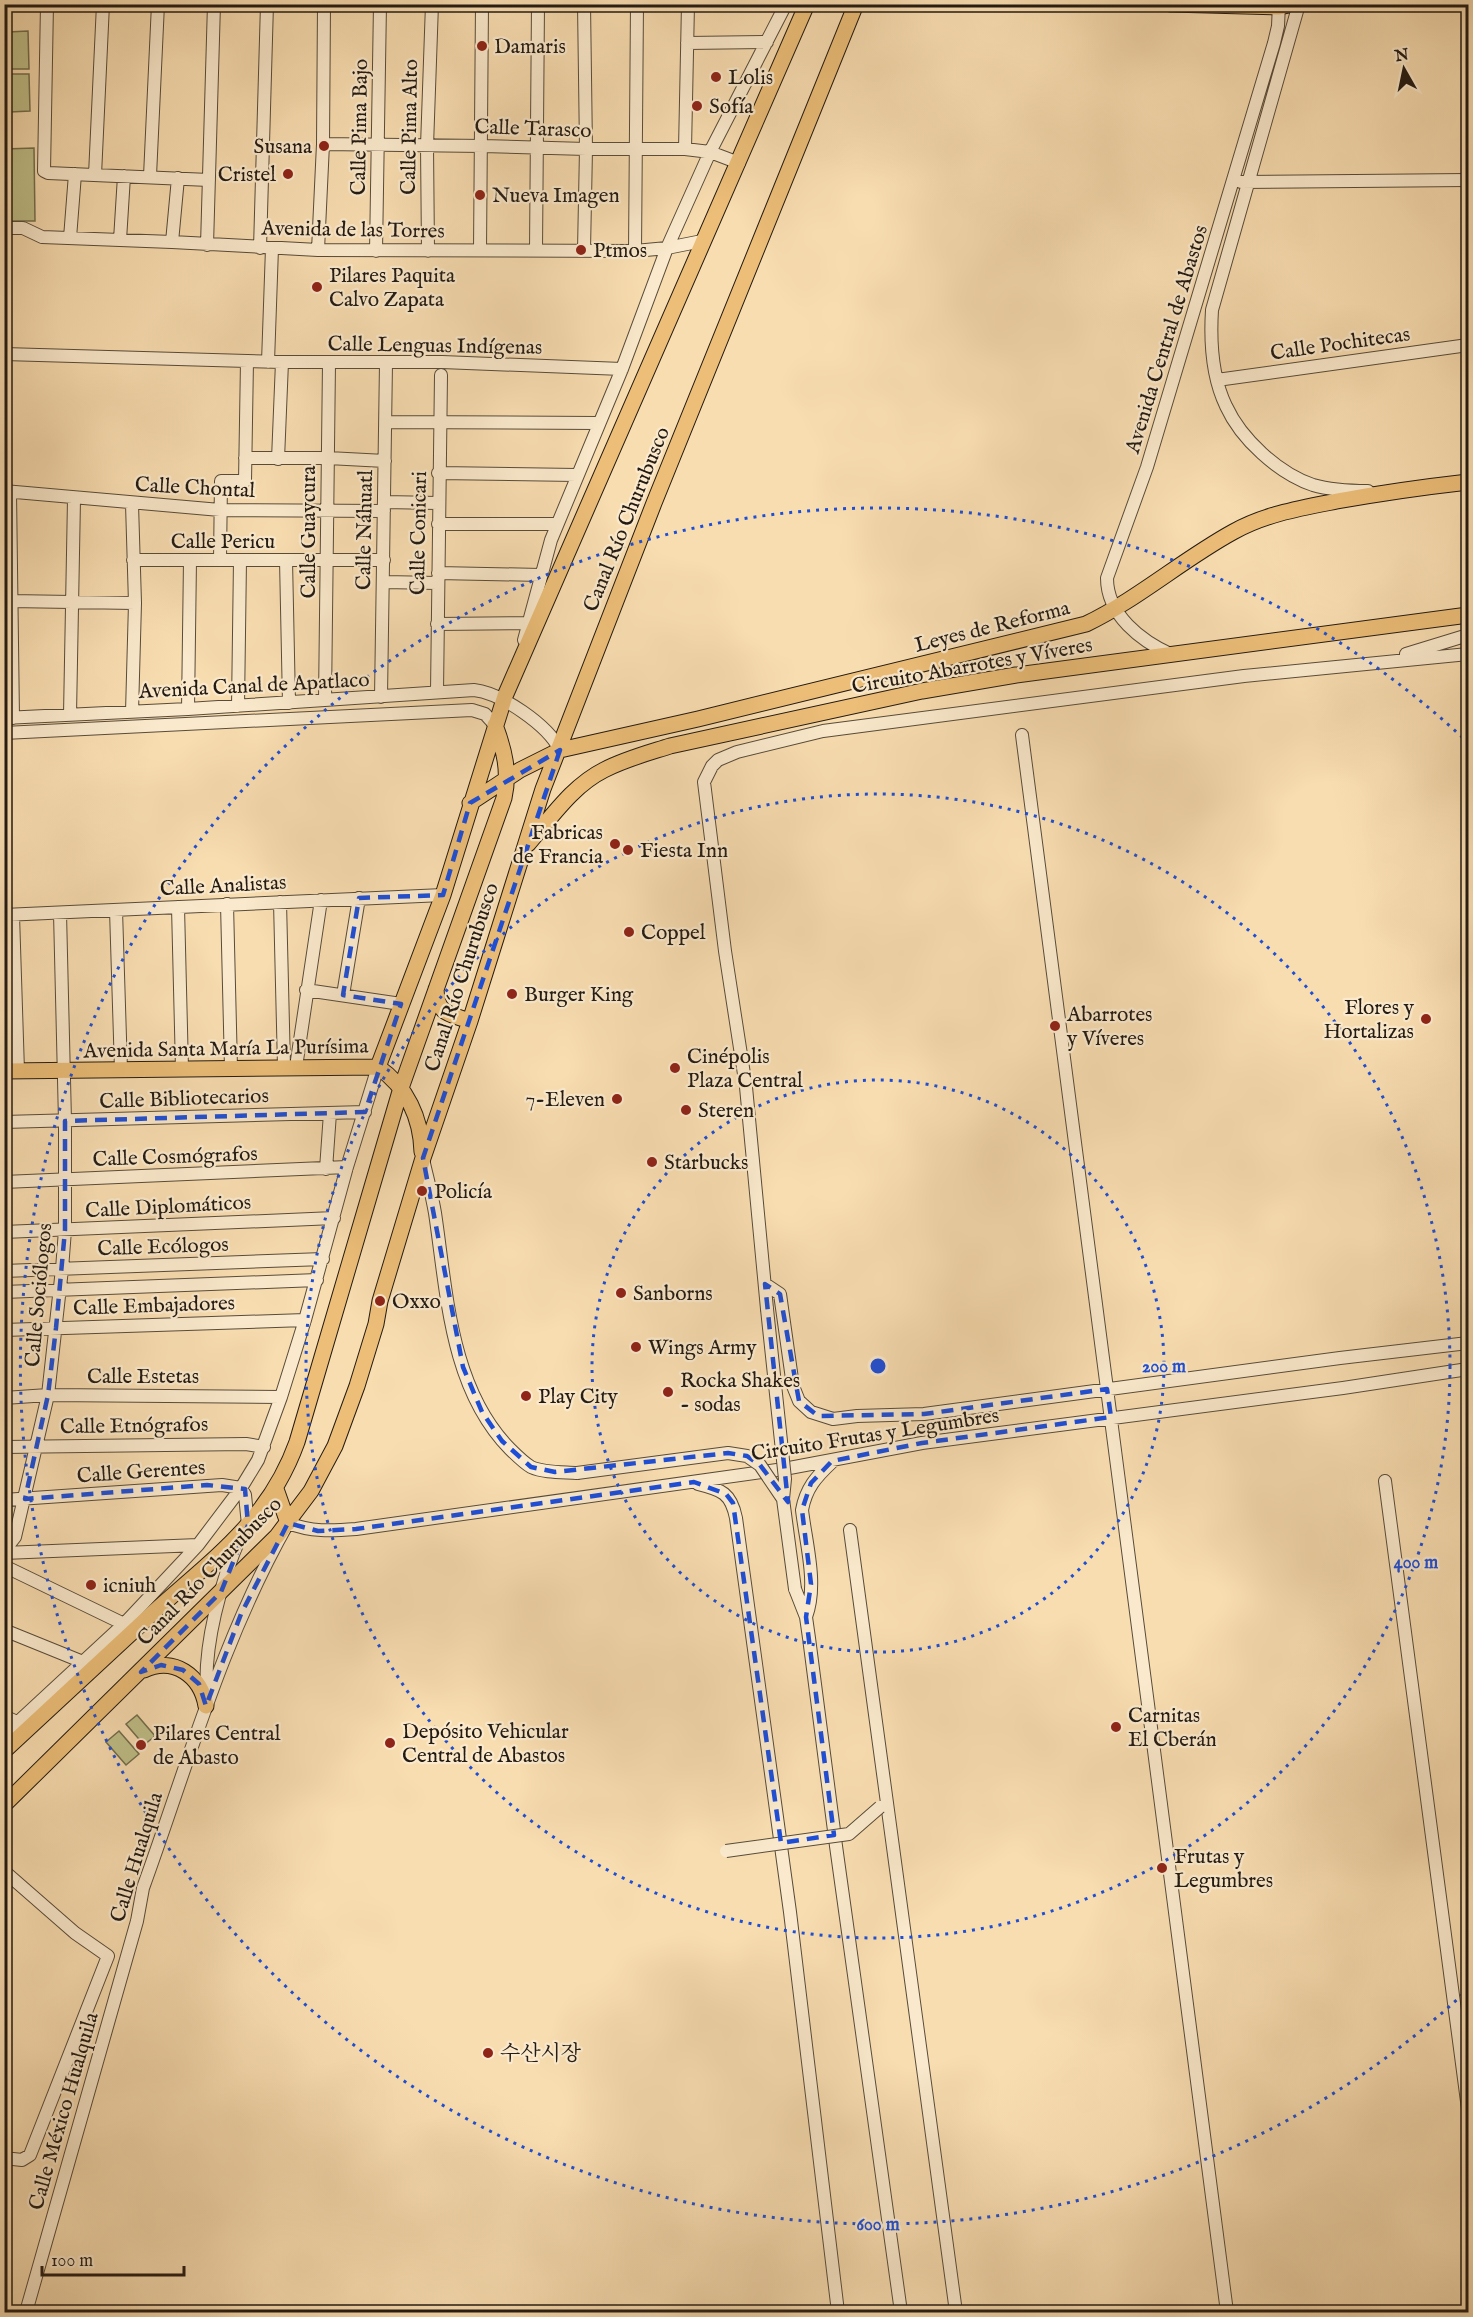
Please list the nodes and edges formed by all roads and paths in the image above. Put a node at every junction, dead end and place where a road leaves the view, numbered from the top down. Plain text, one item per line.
1 (47, 4) edge
2 (104, 4) edge
3 (158, 4) edge
4 (214, 4) edge
5 (267, 4) edge
6 (324, 4) edge
7 (380, 4) edge
8 (432, 4) edge
9 (483, 4) edge
10 (538, 4) edge
11 (584, 4) edge
12 (637, 4) edge
13 (688, 4) edge
14 (786, 4) edge
15 (807, 4) edge
16 (856, 4) edge
17 (1170, 4) edge
18 (1299, 4) edge
19 (1463, 4) edge
20 (1284, 5) edge
21 (1468, 5) edge
22 (767, 42) junction
23 (687, 43) junction
24 (323, 144) junction
25 (377, 145) junction
26 (427, 146) junction
27 (483, 146) junction
28 (537, 147) junction
29 (586, 149) junction
30 (635, 149) junction
31 (685, 149) junction
32 (710, 152) junction
33 (739, 163) junction
34 (75, 174) junction
35 (94, 175) junction
36 (124, 176) junction
37 (150, 176) junction
38 (178, 178) junction
39 (209, 180) junction
40 (1468, 180) edge
41 (1234, 181) junction
42 (1248, 183) junction
43 (4, 228) edge
44 (70, 238) junction
45 (120, 240) junction
46 (702, 241) junction
47 (172, 242) junction
48 (207, 244) junction
49 (266, 248) junction
50 (480, 249) junction
51 (536, 249) junction
52 (667, 249) junction
53 (318, 250) junction
54 (584, 250) junction
55 (376, 251) junction
56 (428, 251) junction
57 (635, 251) junction
58 (1468, 345) edge
59 (4, 354) edge
60 (247, 361) junction
61 (268, 362) junction
62 (282, 362) junction
63 (329, 363) junction
64 (386, 363) junction
65 (622, 369) junction
66 (441, 375) dead end
67 (1217, 380) junction
68 (439, 421) junction
69 (385, 422) junction
70 (599, 423) junction
71 (245, 458) junction
72 (328, 458) junction
73 (278, 459) junction
74 (385, 461) junction
75 (438, 473) junction
76 (577, 475) junction
77 (1468, 482) edge
78 (1396, 490) junction
79 (7, 492) edge
80 (74, 499) junction
81 (438, 503) junction
82 (132, 504) junction
83 (384, 506) junction
84 (220, 510) junction
85 (328, 511) junction
86 (438, 524) junction
87 (557, 524) junction
88 (134, 560) junction
89 (190, 560) junction
90 (220, 560) junction
91 (240, 560) junction
92 (286, 560) junction
93 (328, 560) junction
94 (384, 560) junction
95 (541, 575) junction
96 (437, 578) junction
97 (384, 582) junction
98 (10, 601) junction
99 (73, 603) junction
100 (135, 603) junction
101 (1117, 610) junction
102 (1468, 615) edge
103 (528, 623) junction
104 (437, 624) junction
105 (1468, 635) edge
106 (1468, 654) edge
107 (1172, 655) junction
108 (1382, 661) junction
109 (519, 665) junction
110 (437, 692) junction
111 (381, 697) junction
112 (353, 699) junction
113 (325, 700) junction
114 (504, 700) junction
115 (289, 703) junction
116 (238, 706) junction
117 (188, 709) junction
118 (132, 712) junction
119 (70, 716) junction
120 (353, 717) junction
121 (9, 718) edge
122 (495, 725) junction
123 (4, 733) edge
124 (1022, 735) dead end
125 (560, 750) junction
126 (507, 778) junction
127 (470, 803) junction
128 (522, 851) junction
129 (443, 895) junction
130 (359, 898) junction
131 (321, 900) junction
132 (280, 902) junction
133 (227, 904) junction
134 (178, 907) junction
135 (116, 910) junction
136 (60, 913) junction
137 (9, 915) edge
138 (436, 986) junction
139 (306, 990) junction
140 (343, 995) junction
141 (401, 1004) junction
142 (470, 1021) junction
143 (290, 1067) junction
144 (378, 1067) junction
145 (231, 1068) junction
146 (182, 1069) junction
147 (64, 1070) junction
148 (121, 1070) junction
149 (11, 1071) edge
150 (401, 1088) junction
151 (365, 1112) junction
152 (330, 1113) junction
153 (65, 1121) junction
154 (4, 1122) edge
155 (423, 1158) junction
156 (347, 1167) junction
157 (326, 1169) junction
158 (65, 1180) junction
159 (4, 1182) edge
160 (334, 1218) junction
161 (65, 1230) junction
162 (4, 1233) edge
163 (323, 1259) junction
164 (62, 1269) junction
165 (4, 1271) edge
166 (316, 1280) junction
167 (765, 1284) junction
168 (60, 1290) junction
169 (4, 1292) edge
170 (305, 1320) junction
171 (56, 1328) junction
172 (4, 1330) edge
173 (1468, 1343) edge
174 (1468, 1369) edge
175 (1107, 1389) junction
176 (48, 1395) junction
177 (281, 1397) junction
178 (4, 1398) edge
179 (1111, 1417) junction
180 (37, 1446) junction
181 (264, 1447) junction
182 (4, 1448) edge
183 (832, 1461) junction
184 (1385, 1481) dead end
185 (694, 1482) junction
186 (241, 1488) junction
187 (276, 1489) junction
188 (25, 1499) junction
189 (783, 1499) junction
190 (4, 1500) edge
191 (288, 1523) junction
192 (245, 1529) junction
193 (850, 1530) dead end
194 (198, 1545) junction
195 (4, 1552) edge
196 (4, 1566) edge
197 (221, 1592) junction
198 (806, 1617) junction
199 (124, 1624) junction
200 (4, 1629) edge
201 (83, 1662) junction
202 (141, 1672) junction
203 (207, 1705) junction
204 (4, 1716) edge
205 (20, 1723) junction
206 (4, 1736) edge
207 (4, 1751) edge
208 (4, 1805) edge
209 (884, 1805) junction
210 (726, 1851) dead end
211 (4, 1871) edge
212 (127, 1955) junction
213 (108, 1956) junction
214 (1468, 2109) edge
215 (4, 2158) edge
216 (26, 2313) edge
217 (838, 2313) edge
218 (901, 2313) edge
219 (956, 2313) edge
220 (1227, 2313) edge

1 - 34 street
2 - 35 street
3 - 37 street
4 - 39 street
5 - 49 street
6 - 24 street
7 - 25 street, Calle Pima Bajo
8 - 26 street, Calle Pima Alto
9 - 27 street
10 - 28 street
11 - 29 street
12 - 30 street
13 - 23 street
14 - 22 street, Canal Río Churubusco
15 - 33 main road, Canal Río Churubusco
16 - 125 main road, Canal Río Churubusco
17 - 20 main road
18 - 42 street, Avenida Central de Abastos
19 - 21 main road
20 - 41 street, Avenida Central de Abastos
22 - 23 street
22 - 32 street, Canal Río Churubusco
23 - 31 street
24 - 25 street, Calle Tarasco
24 - 53 street
25 - 26 street, Calle Tarasco
25 - 55 street, Calle Pima Bajo
26 - 27 street, Calle Tarasco
26 - 56 street, Calle Pima Alto
27 - 28 street, Calle Tarasco
27 - 50 street
28 - 29 street, Calle Tarasco
28 - 51 street
29 - 30 street, Calle Tarasco
29 - 54 street
30 - 31 street, Calle Tarasco
30 - 57 street
31 - 32 street, Calle Tarasco
32 - 33 street, Calle Tarasco
32 - 52 street, Canal Río Churubusco
33 - 46 main road, Canal Río Churubusco
34 - 35 street
34 - 44 street
35 - 36 street
36 - 37 street
36 - 45 street
37 - 38 street
38 - 39 street
38 - 47 street
39 - 48 street
40 - 42 street
41 - 42 street
41 - 101 street, Avenida Central de Abastos
42 - 67 street, Avenida Central de Abastos
43 - 44 street, Avenida de las Torres
44 - 45 street, Avenida de las Torres
45 - 47 street, Avenida de las Torres
46 - 52 street, Avenida de las Torres
46 - 109 main road, Canal Río Churubusco
47 - 48 street, Avenida de las Torres
48 - 49 street, Avenida de las Torres
49 - 53 street, Avenida de las Torres
49 - 61 street
50 - 51 street, Avenida de las Torres
50 - 56 street, Avenida de las Torres
51 - 54 street, Avenida de las Torres
52 - 57 street, Avenida de las Torres
52 - 65 street, Canal Río Churubusco
53 - 55 street, Avenida de las Torres
54 - 57 street, Avenida de las Torres
55 - 56 street, Avenida de las Torres
58 - 67 street, Calle Pochitecas
59 - 60 street, Calle Lenguas Indígenas
60 - 61 street, Calle Lenguas Indígenas
60 - 71 street
61 - 62 street, Calle Lenguas Indígenas
62 - 63 street, Calle Lenguas Indígenas
62 - 73 street
63 - 64 street, Calle Lenguas Indígenas
63 - 72 street, Calle Guaycura
64 - 65 street, Calle Lenguas Indígenas
64 - 69 street, Calle Náhuatl
65 - 70 street, Canal Río Churubusco
66 - 68 street, Calle Conicari
67 - 78 street, Avenida Central de Abastos
68 - 69 street
68 - 70 street
68 - 75 street, Calle Conicari
69 - 74 street, Calle Náhuatl
70 - 76 street, Canal Río Churubusco
71 - 73 street
71 - 84 street
72 - 73 street
72 - 74 street
72 - 85 street, Calle Guaycura
74 - 83 street, Calle Náhuatl
75 - 76 street
75 - 81 street, Calle Conicari
76 - 87 street, Canal Río Churubusco
77 - 78 main road, Leyes de Reforma
78 - 101 main road, Leyes de Reforma
79 - 80 street, Calle Chontal
79 - 98 street
80 - 82 street, Calle Chontal
80 - 99 street
81 - 83 street, Calle Chontal
81 - 86 street, Calle Conicari
82 - 84 street, Calle Chontal
82 - 88 street
83 - 85 street, Calle Chontal
83 - 94 street, Calle Náhuatl
84 - 85 street, Calle Chontal
84 - 90 street
85 - 93 street, Calle Guaycura
86 - 87 street
86 - 96 street, Calle Conicari
87 - 95 street, Canal Río Churubusco
88 - 89 street, Calle Pericu
88 - 100 street
89 - 90 street, Calle Pericu
89 - 117 street
90 - 91 street, Calle Pericu
91 - 92 street, Calle Pericu
91 - 116 street
92 - 93 street, Calle Pericu
92 - 115 street
93 - 94 street, Calle Pericu
93 - 113 street, Calle Guaycura
94 - 97 street, Calle Náhuatl
95 - 96 street
95 - 103 street, Canal Río Churubusco
96 - 97 street
96 - 104 street, Calle Conicari
97 - 111 street, Calle Náhuatl
98 - 99 street
98 - 121 street
99 - 100 street
99 - 119 street
100 - 118 street
101 - 107 street, Avenida Central de Abastos
101 - 125 main road, Leyes de Reforma
102 - 107 main road, Circuito Abarrotes y Víveres
103 - 104 street
103 - 109 street, Canal Río Churubusco
104 - 110 street, Calle Conicari
105 - 108 street
106 - 108 street
107 - 128 main road, Circuito Abarrotes y Víveres
108 - 167 street
109 - 114 main road, Canal Río Churubusco
110 - 111 street, Avenida Canal de Apatlaco
110 - 114 street, Avenida Canal de Apatlaco
111 - 112 street, Avenida Canal de Apatlaco
112 - 113 street, Avenida Canal de Apatlaco
112 - 120 street
113 - 115 street, Avenida Canal de Apatlaco
114 - 122 main road, Canal Río Churubusco
114 - 125 street, Avenida Canal de Apatlaco
115 - 116 street, Avenida Canal de Apatlaco
116 - 117 street, Avenida Canal de Apatlaco
117 - 118 street, Avenida Canal de Apatlaco
118 - 119 street, Avenida Canal de Apatlaco
119 - 121 street, Avenida Canal de Apatlaco
120 - 122 street, Avenida Canal de Apatlaco
120 - 123 street, Avenida Canal de Apatlaco
122 - 126 main road, Canal Río Churubusco
122 - 127 main road, Canal Río Churubusco
124 - 175 street
125 - 126 main road, Leyes de Reforma
125 - 128 main road, Canal Río Churubusco
126 - 127 main road, Leyes de Reforma
126 - 138 main road, Canal Río Churubusco
127 - 129 main road, Canal Río Churubusco
128 - 142 main road, Canal Río Churubusco
129 - 130 street, Calle Analistas
129 - 141 main road, Canal Río Churubusco
130 - 131 street, Calle Analistas
130 - 140 street
131 - 132 street, Calle Analistas
131 - 139 street
132 - 133 street, Calle Analistas
132 - 143 street
133 - 134 street, Calle Analistas
133 - 145 street
134 - 135 street, Calle Analistas
134 - 146 street
135 - 136 street, Calle Analistas
135 - 148 street
136 - 137 street, Calle Analistas
136 - 147 street, Calle Sociólogos
137 - 149 street
138 - 142 main road
138 - 150 main road, Canal Río Churubusco
139 - 140 street
139 - 143 street
140 - 141 street
141 - 144 main road, Canal Río Churubusco
142 - 155 main road, Canal Río Churubusco
143 - 144 main road, Avenida Santa María La Purísima
143 - 145 main road, Avenida Santa María La Purísima
144 - 150 main road, Avenida Santa María La Purísima
144 - 151 street, Canal Río Churubusco
145 - 146 main road, Avenida Santa María La Purísima
146 - 148 main road, Avenida Santa María La Purísima
147 - 148 main road, Avenida Santa María La Purísima
147 - 149 main road, Avenida Santa María La Purísima
147 - 153 street, Calle Sociólogos
150 - 155 main road, Avenida Santa María La Purísima
150 - 187 main road, Canal Río Churubusco
151 - 152 street, Calle Bibliotecarios
151 - 156 street, Canal Río Churubusco
152 - 153 street, Calle Bibliotecarios
152 - 157 street
153 - 154 street, Calle Bibliotecarios
153 - 158 street, Calle Sociólogos
155 - 189 street, bridge
155 - 191 main road, Canal Río Churubusco
156 - 157 street, Calle Cosmógrafos
156 - 160 street, Canal Río Churubusco
157 - 158 street, Calle Cosmógrafos
158 - 159 street, Calle Cosmógrafos
158 - 161 street, Calle Sociólogos
160 - 161 street, Calle Diplomáticos
160 - 163 street, Canal Río Churubusco
161 - 162 street, Calle Diplomáticos
161 - 164 street, Calle Sociólogos
163 - 164 street, Calle Ecólogos
163 - 166 street, Canal Río Churubusco
164 - 165 street, Calle Ecólogos
164 - 168 street, Calle Sociólogos
166 - 168 street
166 - 170 street, Canal Río Churubusco
167 - 175 street
167 - 189 street, bridge
168 - 169 street
168 - 171 street, Calle Sociólogos
170 - 171 street, Calle Embajadores
170 - 177 street, Canal Río Churubusco
171 - 172 street, Calle Embajadores
171 - 176 street, Calle Sociólogos
173 - 175 street
174 - 179 street, Circuito Frutas y Legumbres
175 - 179 street
176 - 177 street, Calle Estetas
176 - 178 street, Calle Estetas
176 - 180 street, Calle Sociólogos
177 - 181 street, Canal Río Churubusco
179 - 183 street, Circuito Frutas y Legumbres
179 - 220 street
180 - 181 street, Calle Etnógrafos
180 - 182 street, Calle Etnógrafos
180 - 188 street, Calle Sociólogos
181 - 186 street, Canal Río Churubusco
183 - 185 street, Circuito Frutas y Legumbres
183 - 198 street
184 - 214 street
185 - 191 street, Circuito Frutas y Legumbres
185 - 217 street
186 - 188 street, Calle Gerentes
186 - 192 street
186 - 194 street, Canal Río Churubusco
187 - 191 main road
187 - 192 main road, Canal Río Churubusco
188 - 190 street, Calle Gerentes
188 - 195 street, Calle Sociólogos
189 - 198 street, bridge
191 - 197 main road, Canal Río Churubusco
191 - 203 street, Calle Hualquila
192 - 197 street, Calle Hualquila
192 - 207 main road, Canal Río Churubusco
193 - 209 street
194 - 195 street
194 - 199 street, Canal Río Churubusco
196 - 199 street
197 - 202 main road, Canal Río Churubusco
197 - 203 street, Calle Hualquila
198 - 218 street
199 - 201 street, Canal Río Churubusco
200 - 201 street
201 - 205 street, Canal Río Churubusco
202 - 203 main road
202 - 208 main road, Canal Río Churubusco
203 - 212 street, Calle Hualquila
204 - 205 street
205 - 206 street, Canal Río Churubusco
209 - 210 street, bridge
209 - 219 street
211 - 213 street
212 - 213 street
212 - 216 street, Calle México Hualquila
213 - 215 street

